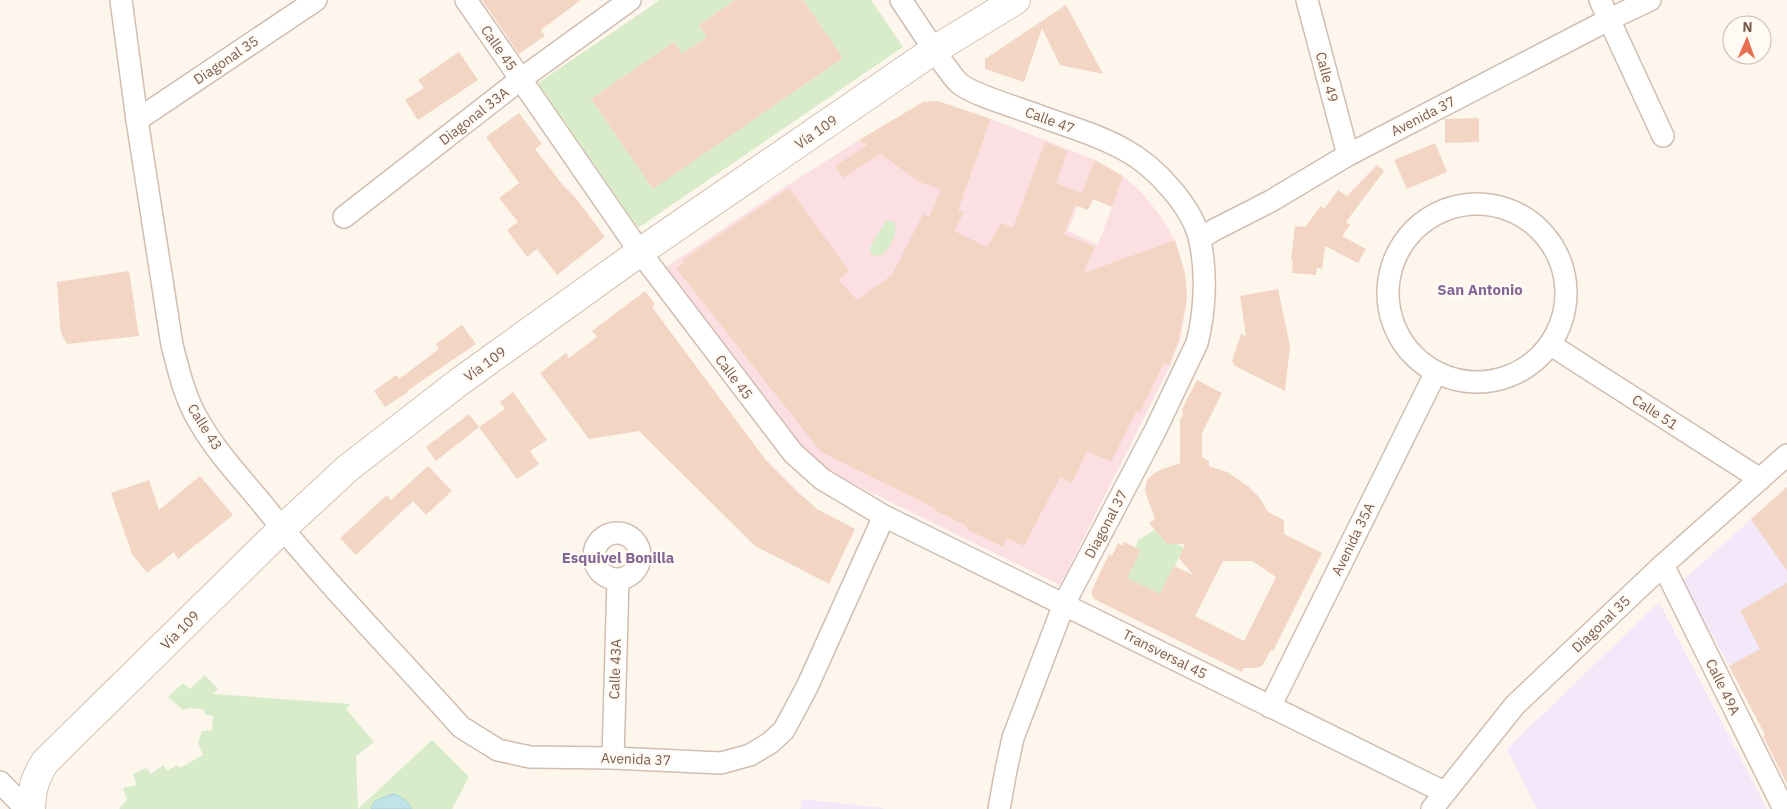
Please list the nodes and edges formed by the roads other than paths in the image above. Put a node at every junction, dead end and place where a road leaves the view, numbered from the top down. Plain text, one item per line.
1 (121, 0) edge
2 (316, 0) edge
3 (466, 0) edge
4 (630, 0) edge
5 (901, 0) edge
6 (1016, 0) edge
7 (1307, 0) edge
8 (1600, 0) edge
9 (1650, 0) edge
10 (1610, 19) junction
11 (934, 50) junction
12 (521, 79) junction
13 (137, 120) junction
14 (1663, 136) dead end
15 (1348, 155) junction
16 (344, 217) dead end
17 (1200, 239) junction
18 (640, 252) junction
19 (1551, 345) junction
20 (1436, 372) junction
21 (1787, 455) edge
22 (1760, 479) junction
23 (884, 516) junction
24 (282, 529) junction
25 (1662, 565) junction
26 (618, 580) dead end
27 (1064, 604) junction
28 (1270, 707) junction
29 (498, 750) joint
30 (613, 758) junction
31 (0, 782) edge
32 (1438, 801) edge
33 (26, 809) edge
34 (31, 809) edge
35 (999, 809) edge
36 (1784, 809) edge

1 - 13 street, Calle 43
2 - 13 street, Diagonal 35
3 - 12 street, Calle 45
4 - 12 street, Diagonal 33A
5 - 11 street, Calle 47
6 - 11 main road, Vía 109
7 - 15 street, Calle 49
8 - 10 street
9 - 10 street, Avenida 37
10 - 14 street
10 - 15 street, Avenida 37
11 - 17 street, Calle 47
11 - 18 main road, Vía 109
12 - 16 street, Diagonal 33A
12 - 18 street, Calle 45
13 - 24 street, Calle 43
15 - 17 street, Avenida 37
17 - 27 street, Diagonal 37
18 - 23 street, Calle 45
18 - 24 main road, Vía 109
19 - 20 street
19 - 20 street
19 - 22 street, Calle 51
20 - 28 street, Avenida 35A
21 - 22 street, Diagonal 35
22 - 25 street, Diagonal 35
23 - 27 street, Transversal 45
23 - 30 street, Avenida 37
24 - 29 street, Calle 43
24 - 34 main road, Vía 109
25 - 32 street, Diagonal 35
25 - 36 street, Calle 49A
26 - 30 street, Calle 43A
27 - 28 street, Transversal 45
27 - 35 street, Diagonal 37
28 - 32 street, Transversal 45
29 - 30 street, Avenida 37
31 - 33 street

